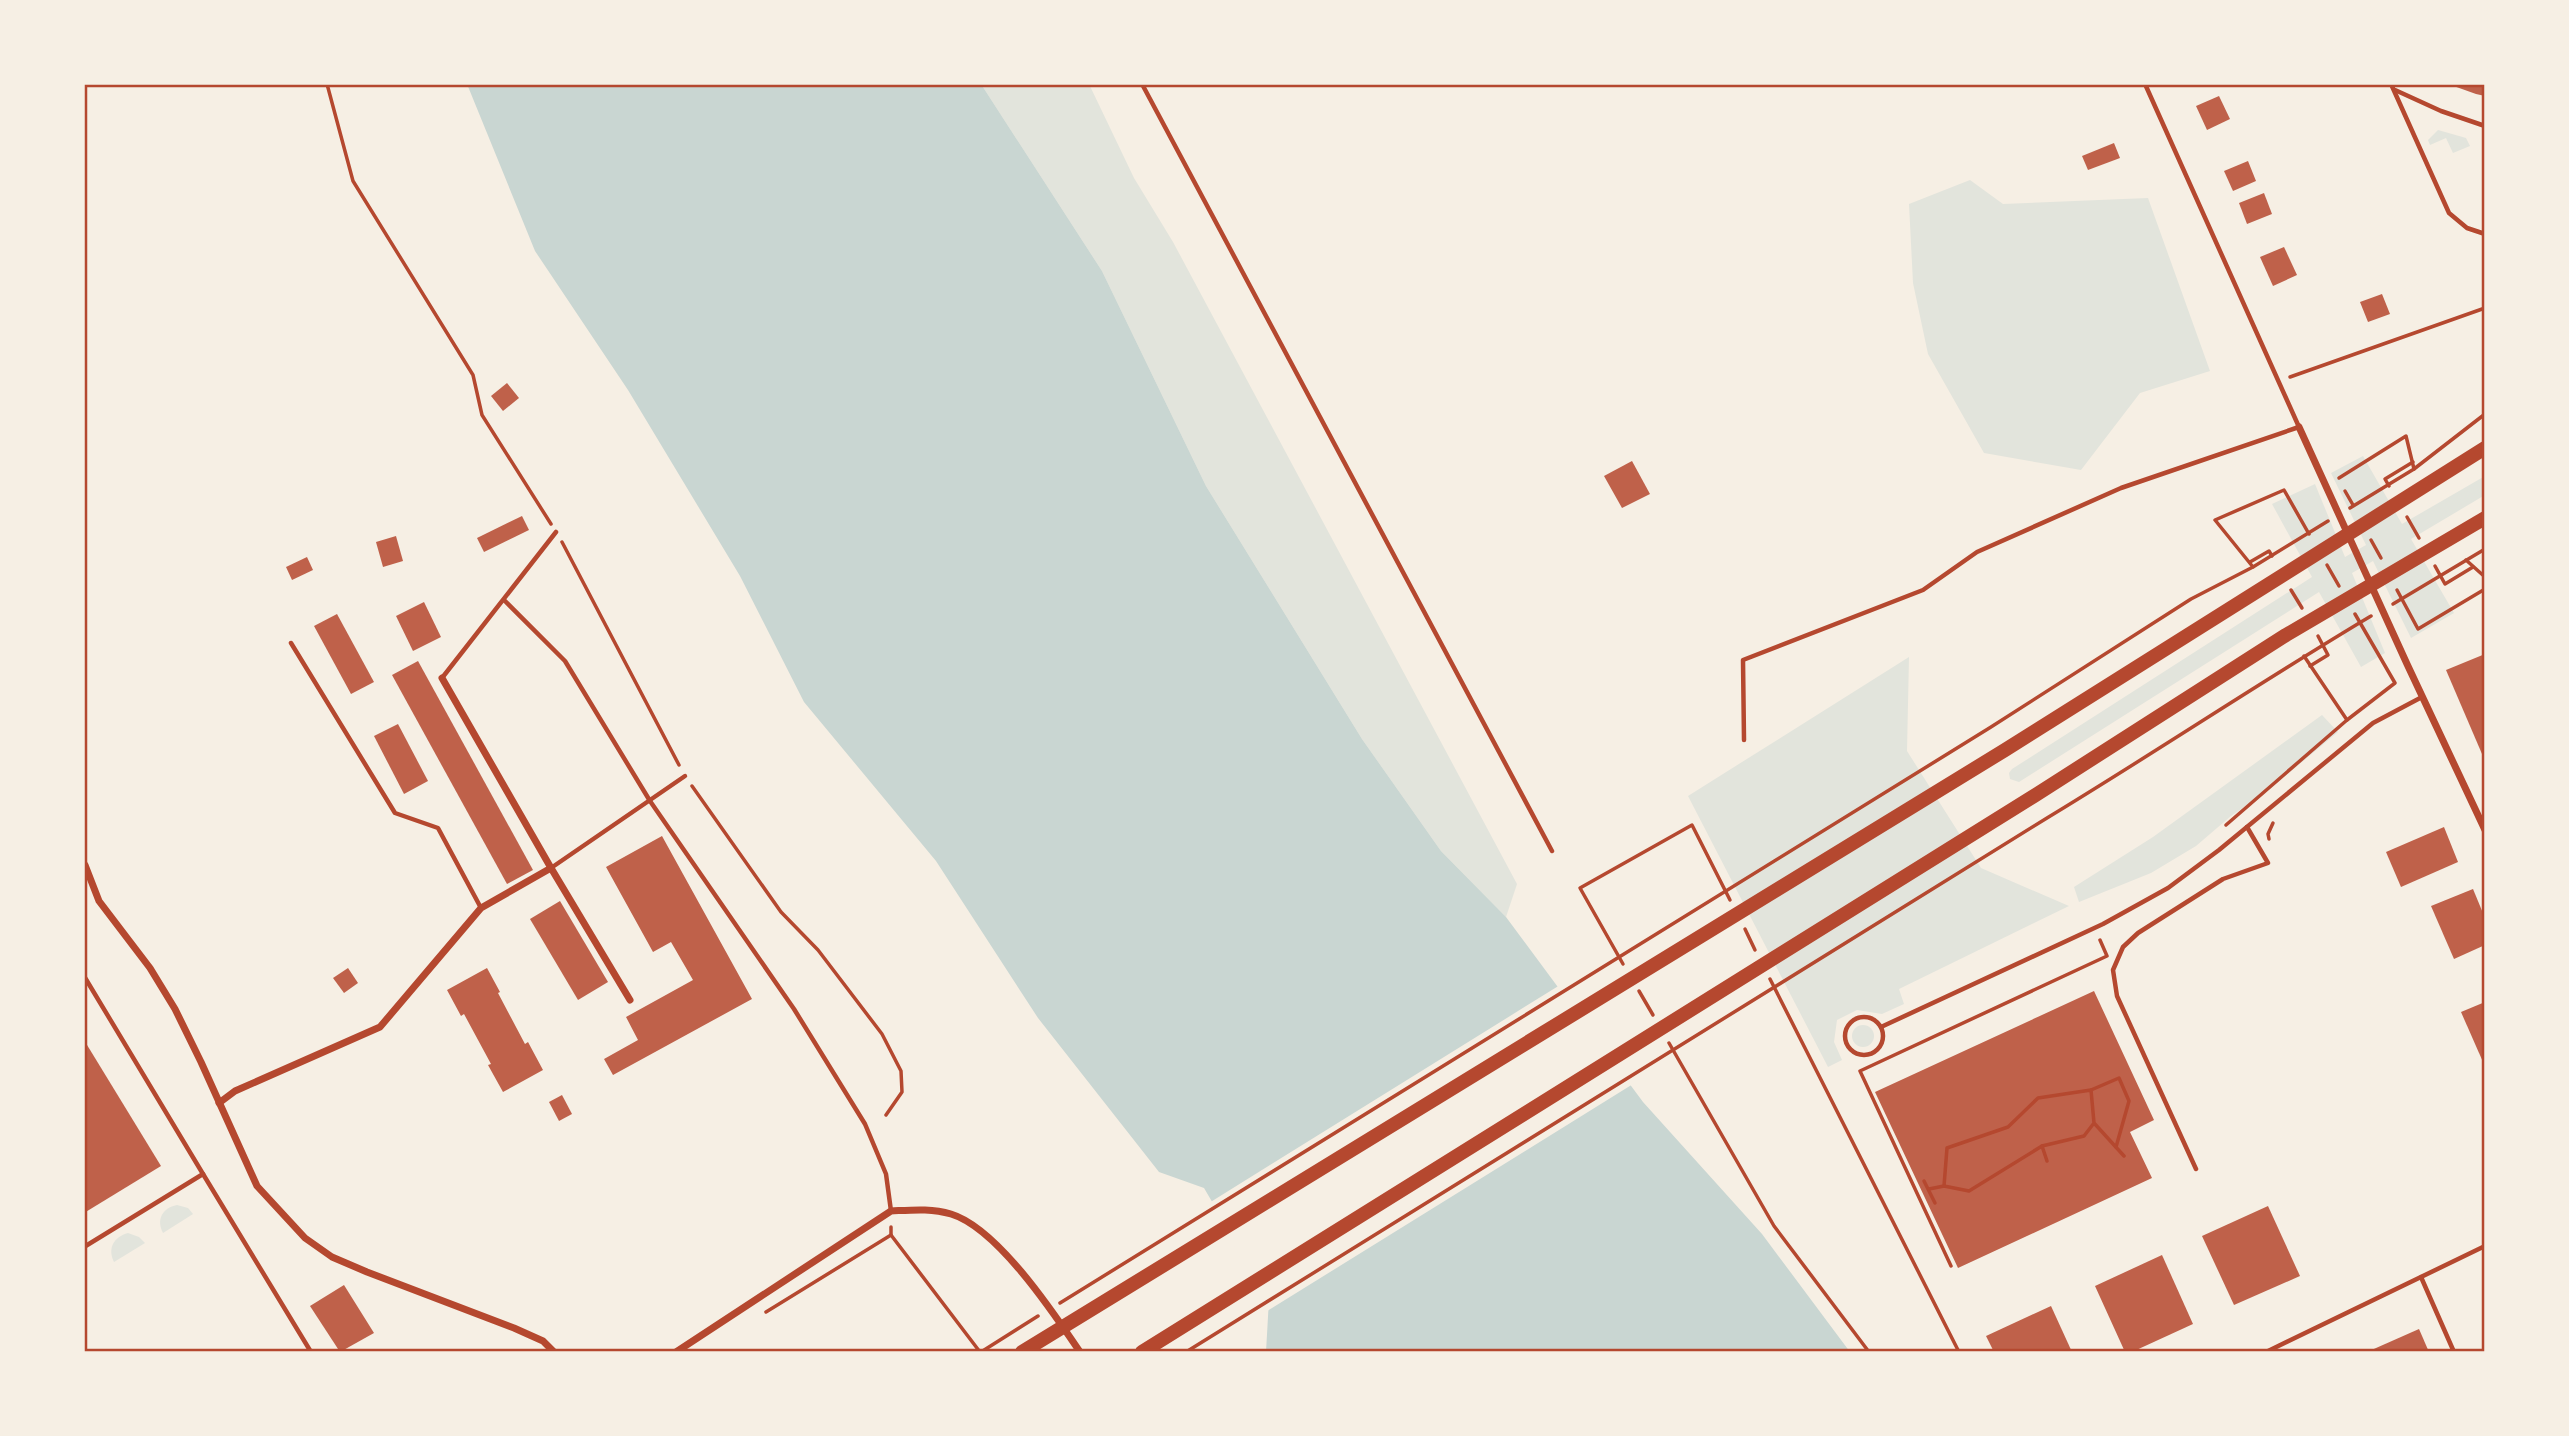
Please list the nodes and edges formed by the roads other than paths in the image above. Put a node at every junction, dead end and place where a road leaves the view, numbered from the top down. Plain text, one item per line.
1 (1142, 84) edge
2 (2145, 84) edge
3 (2392, 87) edge
4 (2485, 126) edge
5 (2485, 234) edge
6 (2299, 427) junction
7 (2485, 448) edge
8 (2485, 518) edge
9 (556, 532) road end
10 (504, 600) junction
11 (291, 643) dead end
12 (442, 678) joint
13 (2423, 697) junction
14 (1744, 740) dead end
15 (685, 776) road end
16 (650, 801) junction
17 (2247, 827) junction
18 (2485, 830) edge
19 (1552, 851) dead end
20 (85, 865) edge
21 (551, 868) junction
22 (481, 908) junction
23 (84, 976) edge
24 (630, 1000) dead end
25 (1881, 1027) junction
26 (219, 1103) junction
27 (2196, 1169) dead end
28 (203, 1174) junction
29 (891, 1211) junction
30 (2485, 1245) edge
31 (84, 1247) edge
32 (2421, 1277) junction
33 (311, 1352) edge
34 (554, 1352) edge
35 (676, 1352) edge
36 (1022, 1352) edge
37 (1080, 1352) edge
38 (1142, 1352) edge
39 (2266, 1352) edge
40 (2454, 1352) edge

1 - 19 lane
2 - 6 lane
3 - 4 lane
3 - 5 lane
6 - 13 street
6 - 14 lane
7 - 36 main road
8 - 38 main road
9 - 10 lane
10 - 12 lane
10 - 16 lane
11 - 22 lane
12 - 21 street
13 - 17 lane
13 - 18 street
15 - 16 lane
16 - 21 lane
16 - 29 lane
17 - 25 lane
17 - 27 lane
20 - 26 street
21 - 22 street
21 - 24 street
22 - 26 street
23 - 28 lane
25 - 25 lane
26 - 34 street
28 - 31 lane
28 - 33 lane
29 - 35 street
29 - 37 street
30 - 32 lane
32 - 39 lane
32 - 40 lane

